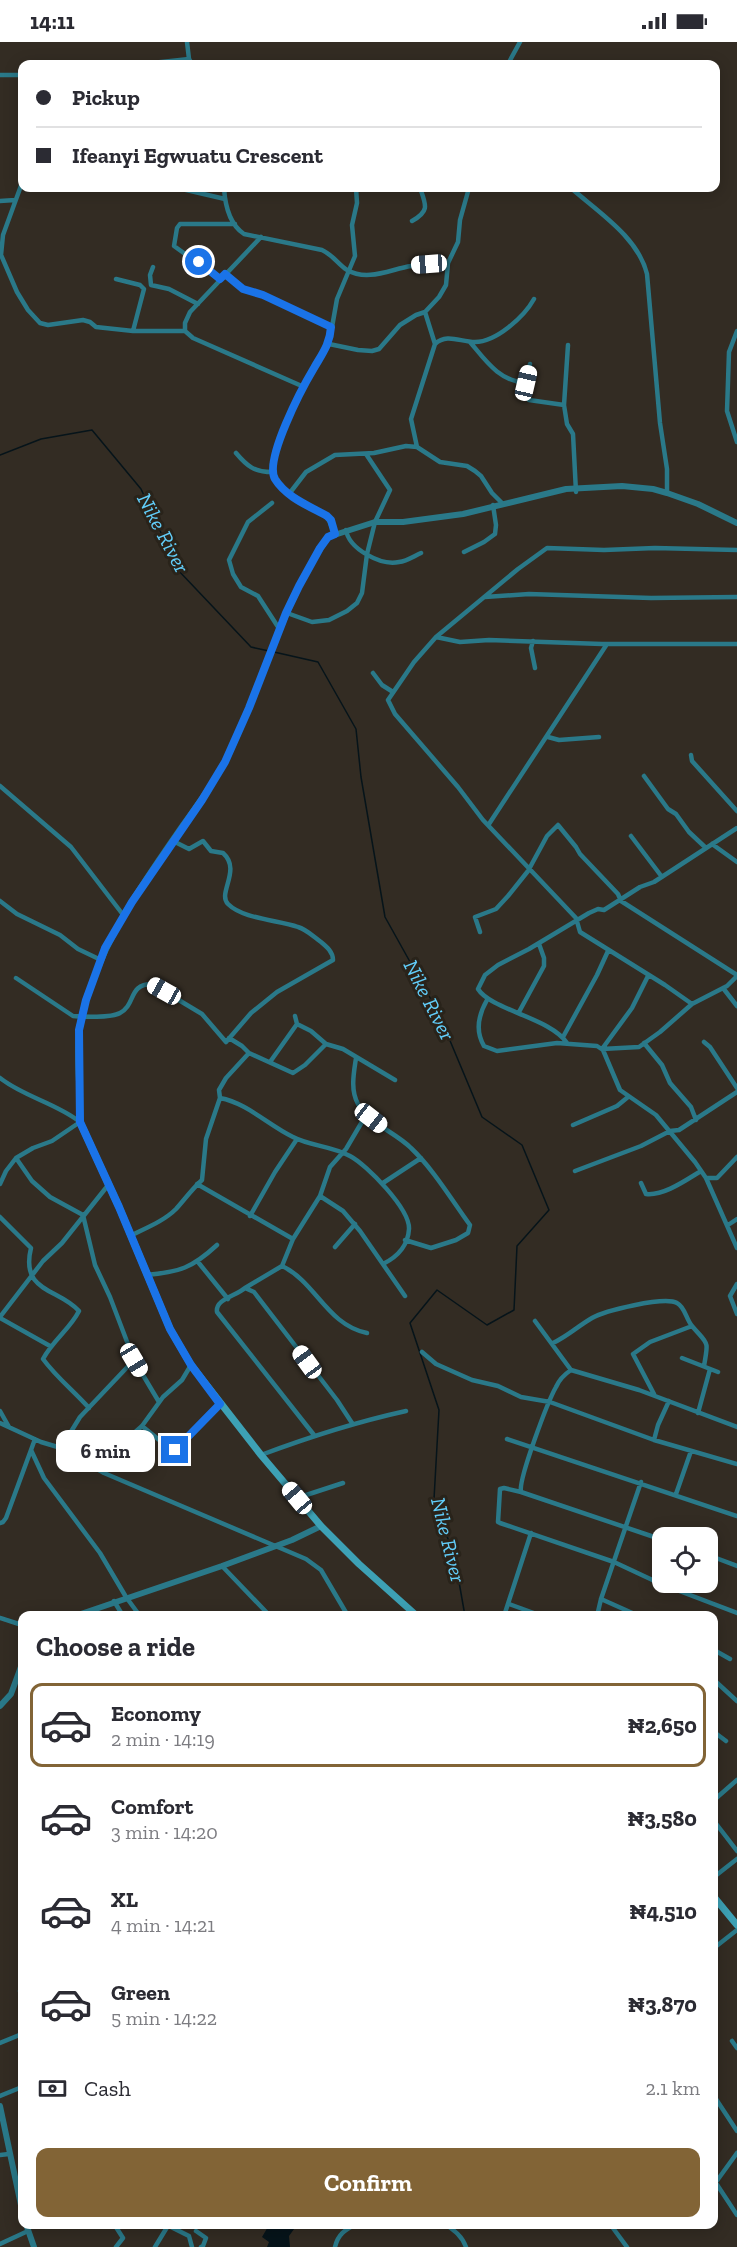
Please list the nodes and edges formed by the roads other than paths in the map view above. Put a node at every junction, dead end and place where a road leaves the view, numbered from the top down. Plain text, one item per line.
1 (187, 42) edge
2 (520, 42) edge
3 (190, 60) edge
4 (510, 60) edge
5 (0, 75) edge
6 (18, 75) edge
7 (18, 192) edge
8 (195, 192) edge
9 (224, 192) edge
10 (356, 192) edge
11 (421, 192) edge
12 (468, 192) edge
13 (575, 192) edge
14 (225, 199) junction
15 (15, 200) junction
16 (0, 201) edge
17 (412, 221) dead end
18 (235, 224) junction
19 (262, 237) junction
20 (448, 263) junction
21 (153, 267) dead end
22 (348, 270) junction
23 (225, 274) junction
24 (116, 279) dead end
25 (220, 279) junction
26 (534, 299) dead end
27 (198, 304) junction
28 (425, 312) junction
29 (331, 327) junction
30 (737, 330) edge
31 (133, 331) junction
32 (185, 331) junction
33 (470, 342) junction
34 (329, 344) junction
35 (435, 344) junction
36 (568, 345) dead end
37 (729, 352) junction
38 (737, 354) edge
39 (530, 364) dead end
40 (526, 383) junction
41 (303, 387) junction
42 (564, 405) junction
43 (737, 442) edge
44 (417, 447) junction
45 (236, 453) dead end
46 (366, 454) junction
47 (272, 472) junction
48 (576, 490) junction
49 (667, 493) junction
50 (289, 494) junction
51 (272, 503) dead end
52 (502, 504) junction
53 (493, 505) junction
54 (375, 522) junction
55 (737, 523) edge
56 (345, 530) junction
57 (335, 534) junction
58 (737, 550) edge
59 (464, 552) dead end
60 (421, 553) dead end
61 (367, 554) junction
62 (485, 597) junction
63 (737, 597) edge
64 (286, 613) junction
65 (279, 633) junction
66 (436, 637) junction
67 (534, 641) junction
68 (607, 644) junction
69 (737, 644) edge
70 (535, 668) dead end
71 (373, 673) dead end
72 (393, 692) junction
73 (548, 737) junction
74 (599, 737) dead end
75 (691, 755) dead end
76 (644, 776) dead end
77 (0, 786) edge
78 (737, 812) edge
79 (489, 824) junction
80 (737, 828) edge
81 (631, 836) dead end
82 (173, 841) junction
83 (712, 844) junction
84 (706, 848) junction
85 (737, 862) edge
86 (529, 868) junction
87 (662, 877) junction
88 (0, 901) edge
89 (621, 901) junction
90 (124, 916) junction
91 (577, 921) junction
92 (480, 932) dead end
93 (539, 944) junction
94 (608, 951) junction
95 (101, 960) junction
96 (737, 975) edge
97 (648, 976) junction
98 (16, 978) dead end
99 (723, 988) junction
100 (487, 1000) junction
101 (692, 1004) junction
102 (737, 1006) edge
103 (519, 1012) junction
104 (295, 1016) dead end
105 (81, 1017) junction
106 (297, 1024) junction
107 (562, 1037) junction
108 (229, 1038) junction
109 (704, 1042) dead end
110 (567, 1043) junction
111 (644, 1043) junction
112 (326, 1044) junction
113 (602, 1049) junction
114 (249, 1053) junction
115 (356, 1058) junction
116 (270, 1062) junction
117 (0, 1078) edge
118 (395, 1080) dead end
119 (737, 1090) edge
120 (628, 1096) junction
121 (220, 1098) junction
122 (366, 1115) junction
123 (696, 1120) junction
124 (80, 1122) junction
125 (573, 1125) dead end
126 (670, 1131) junction
127 (297, 1139) junction
128 (341, 1152) junction
129 (737, 1157) edge
130 (16, 1158) junction
131 (421, 1158) junction
132 (575, 1171) dead end
133 (701, 1171) junction
134 (706, 1178) junction
135 (382, 1183) junction
136 (641, 1183) dead end
137 (0, 1184) edge
138 (109, 1184) junction
139 (197, 1184) junction
140 (320, 1196) junction
141 (83, 1215) junction
142 (250, 1216) junction
143 (0, 1217) edge
144 (737, 1219) edge
145 (355, 1224) junction
146 (728, 1226) junction
147 (130, 1236) junction
148 (293, 1239) junction
149 (405, 1240) junction
150 (217, 1245) dead end
151 (335, 1247) dead end
152 (737, 1248) edge
153 (198, 1262) junction
154 (383, 1264) junction
155 (282, 1266) junction
156 (33, 1275) junction
157 (146, 1275) junction
158 (737, 1284) edge
159 (245, 1288) junction
160 (405, 1296) dead end
161 (228, 1299) junction
162 (737, 1314) edge
163 (0, 1318) edge
164 (535, 1321) dead end
165 (692, 1326) junction
166 (367, 1333) dead end
167 (553, 1343) junction
168 (50, 1346) junction
169 (422, 1352) dead end
170 (682, 1358) dead end
171 (134, 1360) junction
172 (191, 1365) junction
173 (704, 1366) junction
174 (710, 1369) junction
175 (572, 1370) junction
176 (718, 1372) dead end
177 (654, 1395) junction
178 (669, 1401) junction
179 (159, 1402) junction
180 (550, 1402) junction
181 (220, 1404) junction
182 (89, 1408) junction
183 (0, 1411) edge
184 (406, 1411) dead end
185 (698, 1413) junction
186 (0, 1423) edge
187 (352, 1423) junction
188 (142, 1426) junction
189 (9, 1427) junction
190 (737, 1427) edge
191 (314, 1435) junction
192 (35, 1439) junction
193 (507, 1439) dead end
194 (654, 1440) junction
195 (533, 1446) junction
196 (61, 1448) junction
197 (31, 1450) junction
198 (691, 1451) junction
199 (261, 1455) junction
200 (737, 1464) edge
201 (100, 1469) junction
202 (641, 1482) junction
203 (343, 1483) dead end
204 (521, 1492) junction
205 (676, 1494) junction
206 (297, 1498) junction
207 (737, 1516) edge
208 (0, 1523) edge
209 (321, 1526) junction
210 (626, 1527) junction
211 (531, 1533) junction
212 (652, 1536) edge
213 (273, 1545) junction
214 (718, 1559) edge
215 (614, 1562) junction
216 (222, 1566) junction
217 (737, 1566) edge
218 (126, 1597) junction
219 (601, 1599) junction
220 (114, 1601) junction
221 (509, 1604) junction
222 (343, 1609) edge
223 (88, 1611) edge
224 (120, 1611) edge
225 (136, 1611) edge
226 (265, 1611) edge
227 (411, 1611) edge
228 (506, 1611) edge
229 (528, 1611) edge
230 (598, 1611) edge
231 (628, 1611) edge
232 (737, 1613) edge
233 (0, 1618) edge
234 (18, 1624) edge
235 (718, 1652) edge
236 (730, 1659) dead end
237 (718, 1684) edge
238 (18, 1685) edge
239 (737, 1701) edge
240 (0, 1706) edge
241 (718, 1735) edge
242 (726, 1741) dead end
243 (737, 1780) edge
244 (718, 1797) edge
245 (718, 1826) edge
246 (737, 1851) edge
247 (737, 1859) edge
248 (718, 1873) edge
249 (718, 1902) edge
250 (737, 1925) edge
251 (737, 1930) edge
252 (718, 1945) edge
253 (18, 2036) edge
254 (732, 2041) dead end
255 (0, 2043) edge
256 (737, 2048) edge
257 (18, 2089) edge
258 (0, 2096) edge
259 (718, 2102) edge
260 (0, 2106) edge
261 (737, 2131) edge
262 (737, 2152) edge
263 (9, 2154) junction
264 (0, 2155) edge
265 (718, 2177) edge
266 (18, 2179) edge
267 (15, 2180) junction
268 (718, 2186) edge
269 (18, 2193) edge
270 (737, 2215) edge
271 (25, 2229) edge
272 (27, 2229) edge
273 (117, 2229) edge
274 (166, 2229) edge
275 (176, 2229) edge
276 (348, 2229) edge
277 (453, 2229) edge
278 (614, 2229) edge
279 (196, 2231) joint
280 (189, 2236) junction
281 (0, 2244) edge
282 (34, 2247) edge
283 (116, 2247) edge
284 (155, 2247) edge
285 (192, 2247) edge
286 (201, 2247) edge
287 (335, 2247) edge
288 (466, 2247) edge
289 (627, 2247) edge

1 - 3 street
2 - 4 street
5 - 6 street
7 - 15 street
8 - 14 street
9 - 14 street
10 - 22 street
11 - 17 street
12 - 20 street
13 - 49 street
14 - 18 street
15 - 16 street
15 - 31 street
18 - 19 street
18 - 25 street
19 - 22 street
19 - 23 street
20 - 22 street
20 - 28 street
21 - 27 street
22 - 29 street
23 - 25 street
23 - 29 street
24 - 31 street
25 - 27 street
26 - 33 street
27 - 32 street
28 - 34 street
28 - 35 street
29 - 34 street
30 - 37 street
31 - 32 street
32 - 41 street
33 - 35 street
33 - 40 street
34 - 41 street
35 - 44 street
36 - 42 street
37 - 38 street
37 - 43 street
39 - 40 street
40 - 42 street
41 - 47 street
42 - 48 street
44 - 46 street
44 - 52 street
45 - 47 street
46 - 50 street
46 - 54 street
47 - 50 street
48 - 49 street
48 - 52 street
49 - 55 street
50 - 57 street
51 - 65 street
52 - 53 street
53 - 54 street
53 - 59 street
54 - 56 street
54 - 61 street
56 - 57 street
56 - 61 street
57 - 64 street
58 - 62 street
60 - 61 street
61 - 64 street
62 - 63 street
62 - 66 street
64 - 65 street
65 - 82 street
66 - 67 street
66 - 72 street
67 - 68 street
67 - 70 street
68 - 69 street
68 - 73 street
71 - 72 street
72 - 79 street
73 - 74 street
73 - 79 street
75 - 78 street
76 - 84 street
77 - 90 street
79 - 86 street
80 - 83 street
81 - 87 street
82 - 90 street
82 - 108 street
83 - 84 street
83 - 85 street
84 - 87 street
86 - 89 street
86 - 91 street
86 - 92 street
87 - 89 street
88 - 95 street
89 - 91 street
89 - 96 street
90 - 95 street
91 - 93 street
91 - 94 street
93 - 100 street
93 - 103 street
94 - 97 street
94 - 107 street
95 - 105 street
96 - 99 street
97 - 101 street
97 - 113 street
98 - 105 street
99 - 101 street
99 - 102 street
100 - 103 street
100 - 110 street
101 - 111 street
103 - 107 street
104 - 106 street
105 - 108 street
105 - 124 street
106 - 112 street
106 - 116 street
107 - 110 street
108 - 114 street
109 - 119 street
110 - 113 street
111 - 113 street
111 - 123 street
112 - 115 street
112 - 116 street
113 - 120 street
114 - 116 street
114 - 121 street
115 - 118 street
115 - 122 street
117 - 124 street
119 - 123 street
120 - 125 street
120 - 126 street
121 - 127 street
121 - 139 street
122 - 128 street
122 - 131 street
123 - 126 street
124 - 130 street
124 - 138 main road
126 - 132 street
126 - 133 street
127 - 128 street
127 - 142 street
128 - 135 street
128 - 140 street
129 - 134 street
130 - 137 street
130 - 141 street
131 - 135 street
131 - 149 street
133 - 134 street
133 - 136 street
134 - 146 street
135 - 149 street
138 - 141 street
138 - 147 main road
139 - 142 street
139 - 147 street
140 - 145 street
140 - 148 street
141 - 156 street
141 - 171 street
142 - 148 street
143 - 156 street
144 - 146 street
145 - 151 street
145 - 154 street
146 - 152 street
147 - 157 main road
148 - 155 street
149 - 154 street
150 - 153 street
153 - 157 street
153 - 161 street
154 - 160 street
155 - 159 street
155 - 166 street
156 - 163 street
156 - 168 street
157 - 172 main road
158 - 162 street
159 - 161 street
159 - 187 street
161 - 191 street
163 - 168 street
164 - 167 street
165 - 167 street
165 - 173 street
165 - 177 street
167 - 175 street
168 - 182 street
169 - 180 street
170 - 173 street
171 - 179 street
171 - 182 street
172 - 179 street
172 - 181 main road
173 - 174 street
174 - 176 street
174 - 185 street
175 - 177 street
175 - 180 street
177 - 178 street
178 - 185 street
178 - 194 street
179 - 188 street
180 - 194 street
180 - 195 street
181 - 188 street
181 - 199 main road
182 - 196 street
183 - 189 street
184 - 187 street
185 - 190 street
186 - 189 street
187 - 191 street
188 - 201 street
189 - 192 street
191 - 199 street
192 - 196 street
192 - 197 street
193 - 195 street
194 - 198 street
195 - 202 street
195 - 204 street
196 - 201 street
197 - 208 street
197 - 218 street
198 - 200 street
198 - 205 street
199 - 206 main road
201 - 213 street
202 - 205 street
202 - 210 street
203 - 206 street
204 - 210 street
204 - 211 street
205 - 207 street
206 - 209 main road
209 - 213 street
209 - 227 main road
210 - 212 street
210 - 215 street
211 - 215 street
211 - 221 street
213 - 216 street
213 - 222 street
214 - 217 street
215 - 219 street
215 - 232 street
216 - 218 street
216 - 226 street
218 - 220 street
218 - 225 street
219 - 230 street
219 - 231 street
220 - 223 street
220 - 224 street
221 - 228 street
221 - 229 street
233 - 234 street
235 - 236 street
237 - 239 street
238 - 240 street
241 - 242 street
243 - 244 street
245 - 246 street
247 - 248 street
249 - 250 main road
251 - 252 street
253 - 255 street
254 - 256 street
257 - 258 street
259 - 261 street
260 - 263 street
262 - 265 street
263 - 264 street
263 - 267 street
266 - 267 street
267 - 269 street
268 - 270 street
271 - 281 street
272 - 282 street
273 - 283 street
274 - 284 street
275 - 280 street
276 - 287 street
277 - 288 street
278 - 289 street
279 - 280 street
279 - 286 street
280 - 285 street

